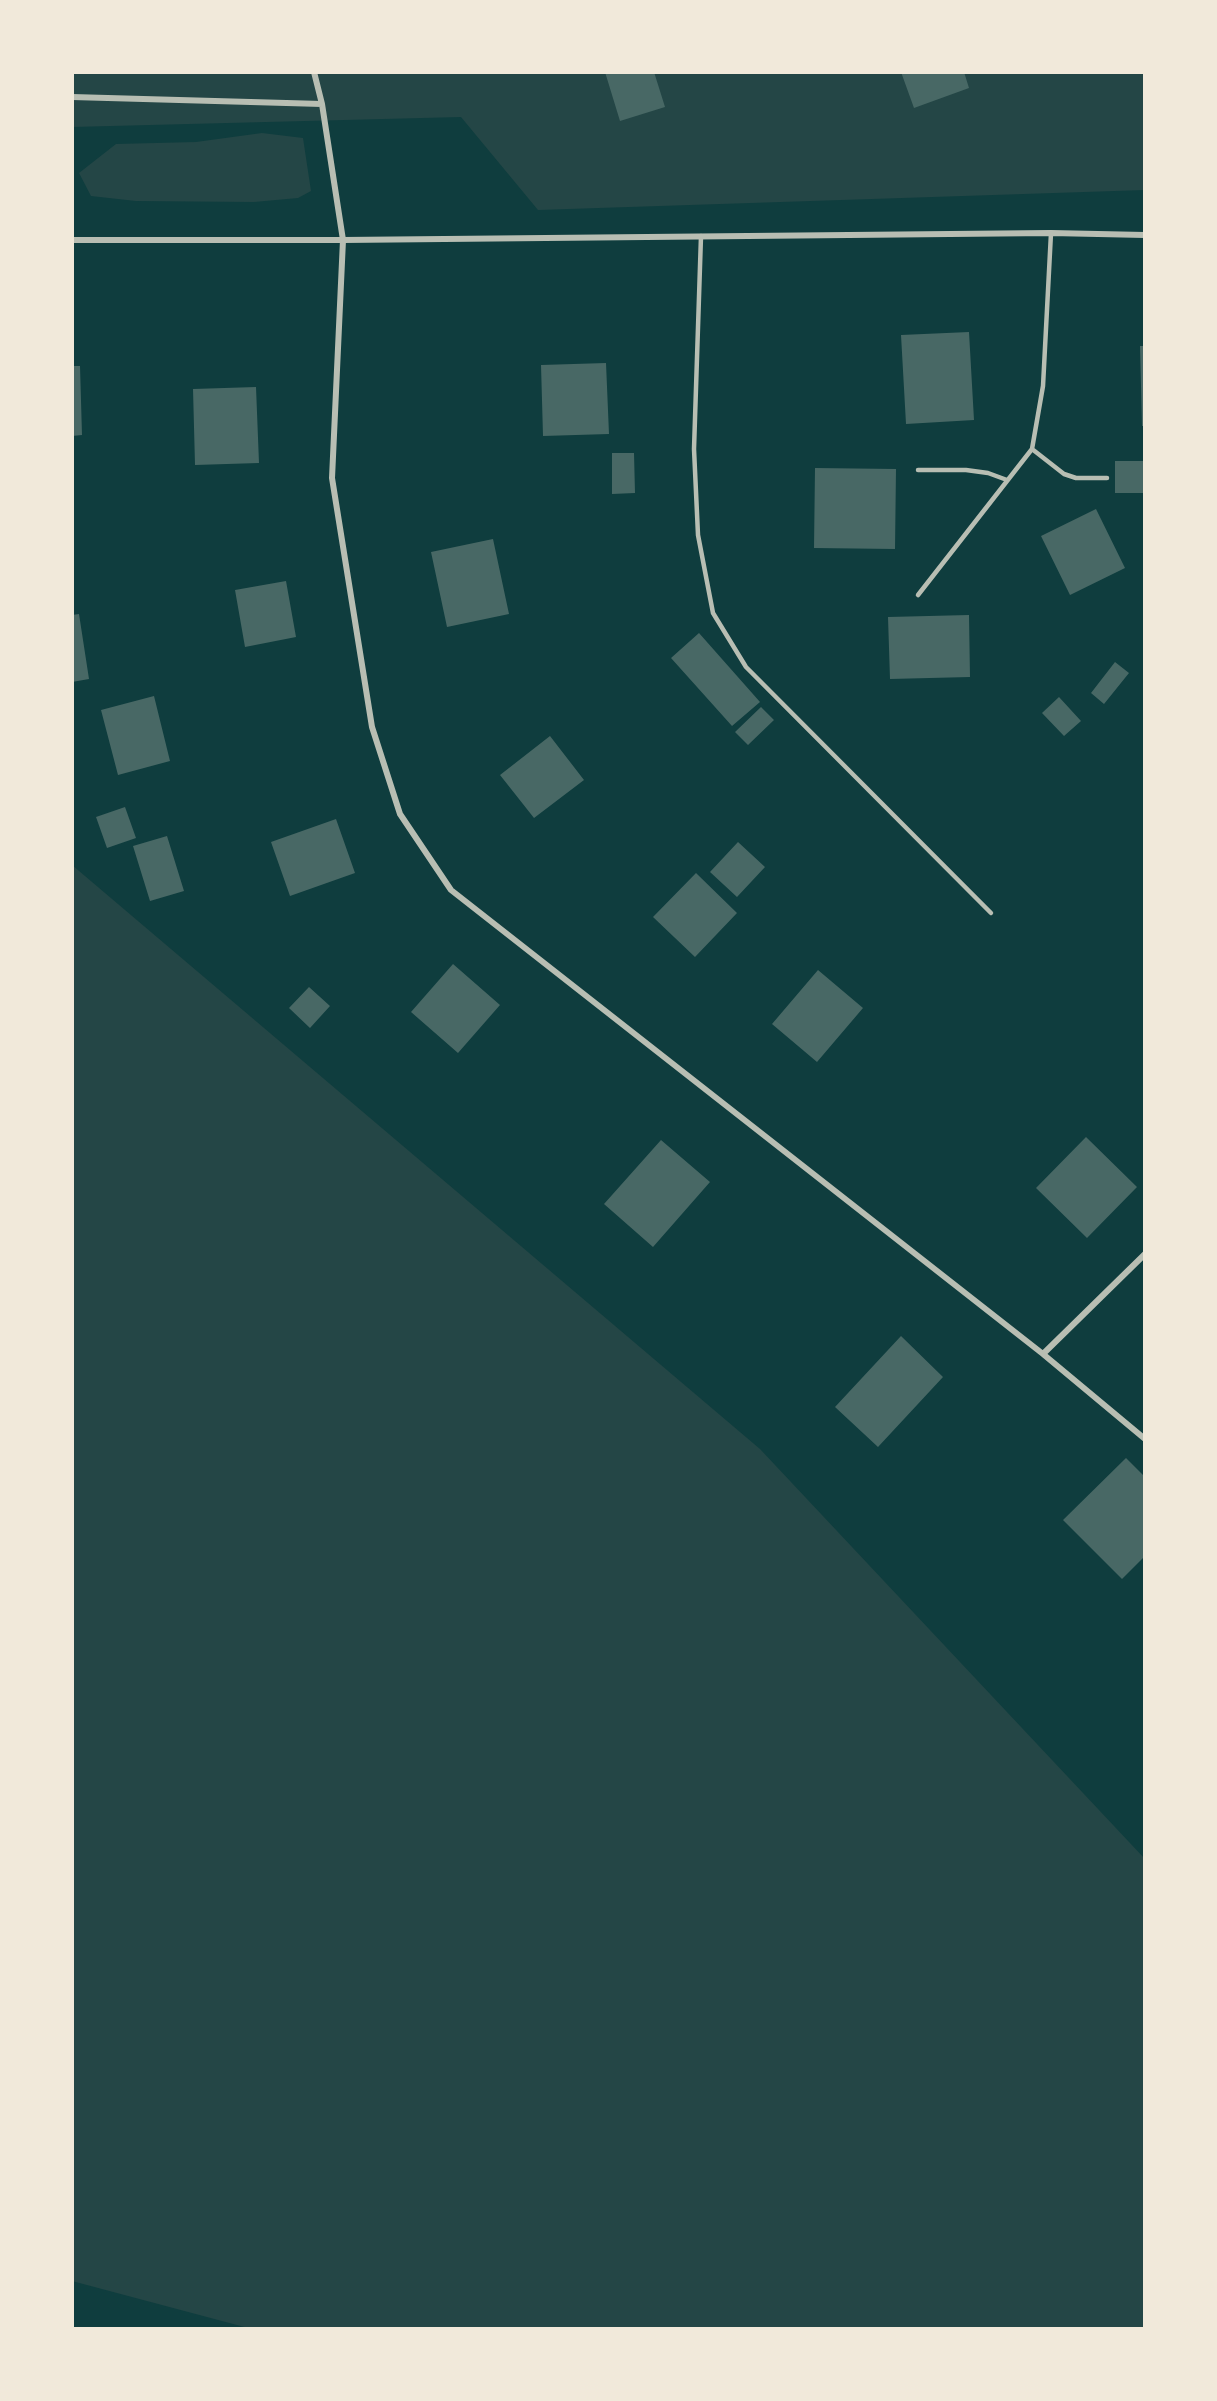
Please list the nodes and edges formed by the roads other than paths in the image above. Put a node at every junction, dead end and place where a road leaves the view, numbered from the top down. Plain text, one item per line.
1 (314, 72) edge
2 (72, 96) edge
3 (322, 105) junction
4 (1051, 233) junction
5 (1145, 235) edge
6 (701, 236) junction
7 (72, 240) edge
8 (343, 240) junction
9 (1032, 449) junction
10 (918, 470) dead end
11 (1107, 478) dead end
12 (1007, 480) junction
13 (918, 595) dead end
14 (991, 913) dead end
15 (1145, 1254) edge
16 (1043, 1354) junction
17 (1145, 1439) edge

1 - 3 street
2 - 3 street
3 - 8 street
4 - 5 street
4 - 6 street
4 - 9 lane
6 - 8 street
6 - 14 lane
7 - 8 street
8 - 16 street
9 - 11 lane
9 - 12 lane
10 - 12 lane
12 - 13 lane
15 - 16 street
16 - 17 street

